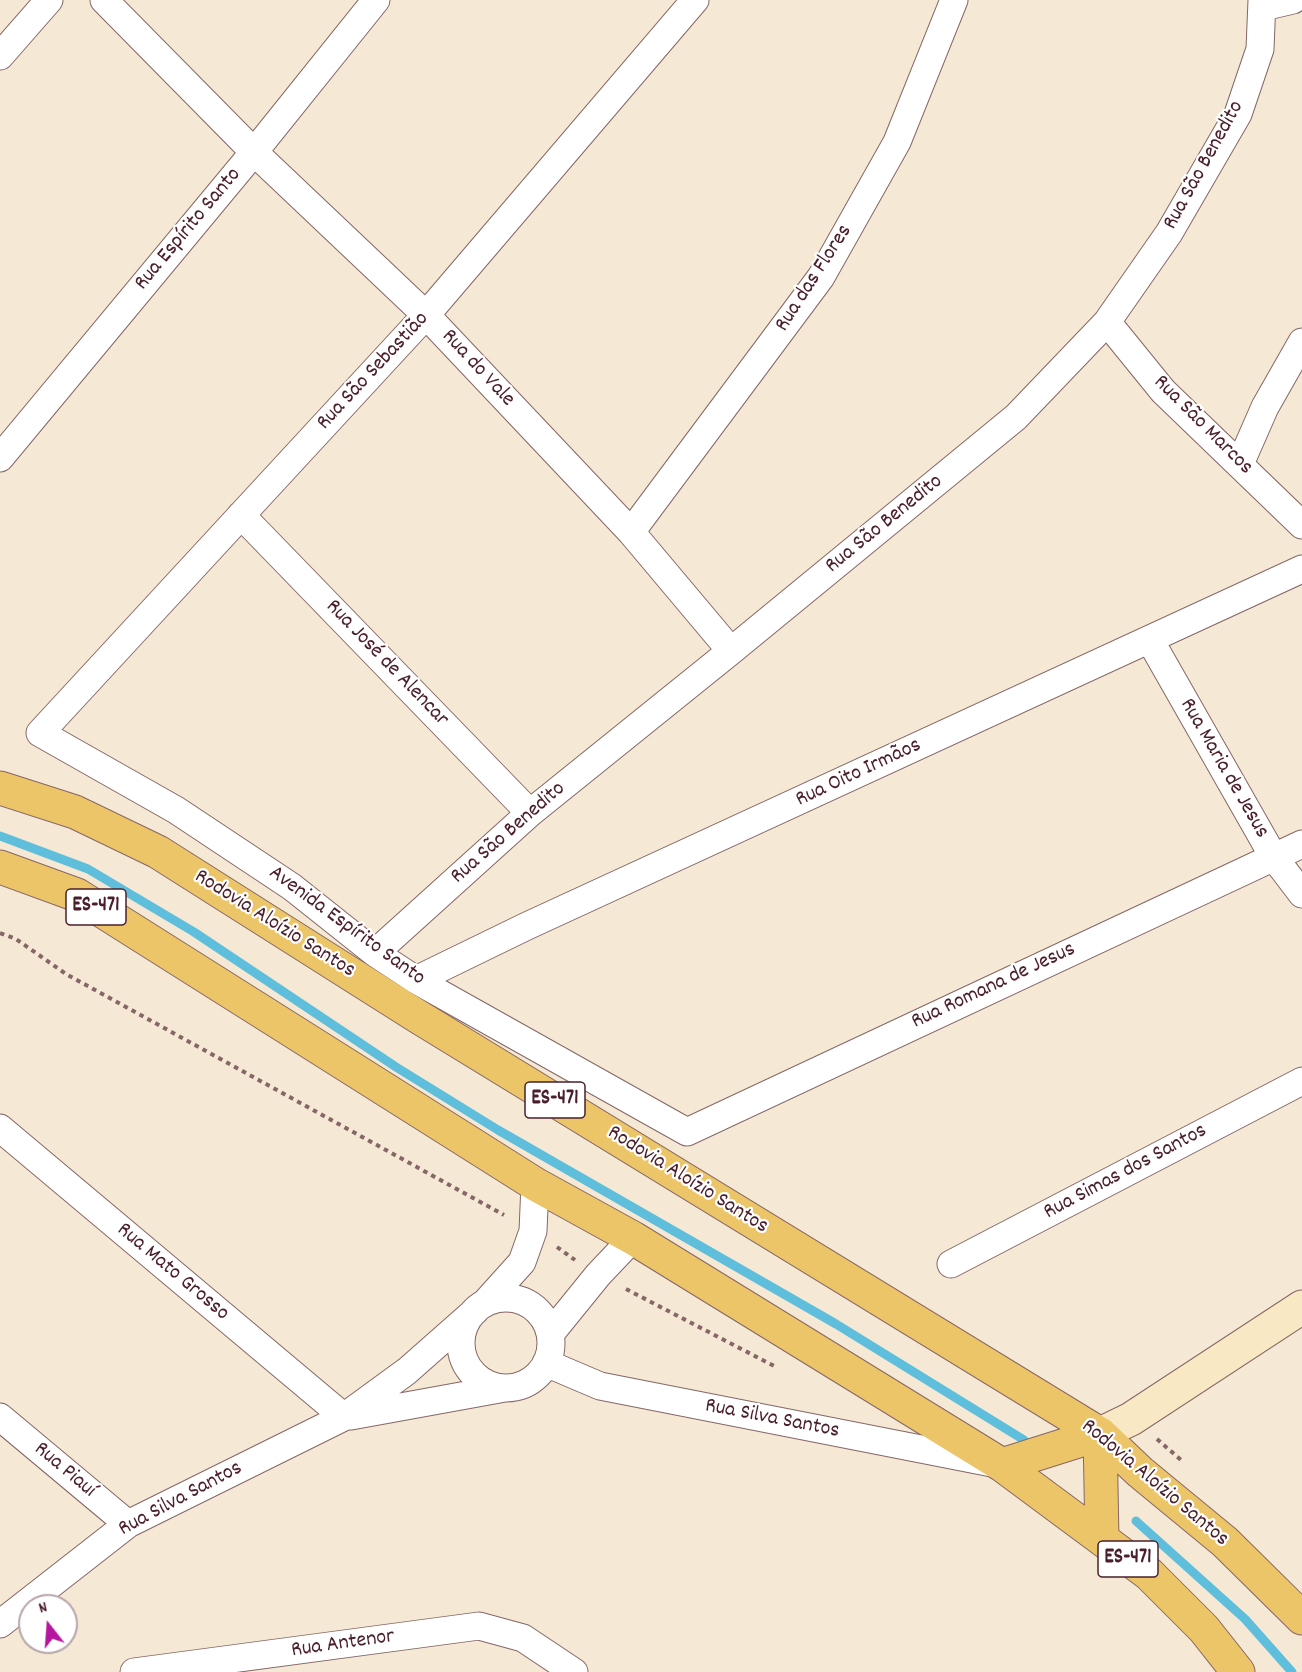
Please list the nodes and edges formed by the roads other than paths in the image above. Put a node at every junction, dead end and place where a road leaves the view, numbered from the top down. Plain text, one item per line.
1 (49, 0) edge
2 (104, 0) edge
3 (376, 0) edge
4 (695, 0) edge
5 (954, 0) edge
6 (1293, 0) edge
7 (1263, 4) edge
8 (0, 56) edge
9 (254, 152) junction
10 (426, 315) junction
11 (1107, 322) junction
12 (1302, 342) edge
13 (0, 458) edge
14 (1240, 464) junction
15 (242, 515) junction
16 (1302, 525) edge
17 (631, 532) junction
18 (1302, 569) edge
19 (1150, 640) junction
20 (731, 651) junction
21 (40, 733) joint
22 (0, 788) edge
23 (530, 813) junction
24 (1302, 844) edge
25 (1273, 856) junction
26 (0, 867) edge
27 (1302, 894) edge
28 (375, 953) junction
29 (416, 980) junction
30 (1302, 1081) edge
31 (0, 1128) edge
32 (687, 1132) joint
33 (534, 1184) junction
34 (633, 1238) junction
35 (951, 1264) dead end
36 (480, 1306) junction
37 (1302, 1307) edge
38 (551, 1333) junction
39 (546, 1363) junction
40 (511, 1387) junction
41 (344, 1417) junction
42 (0, 1418) edge
43 (1100, 1434) junction
44 (1002, 1465) junction
45 (128, 1524) junction
46 (1102, 1539) junction
47 (1302, 1618) edge
48 (0, 1624) edge
49 (1204, 1629) junction
50 (134, 1672) edge
51 (574, 1672) edge
52 (1229, 1672) edge
53 (1238, 1672) edge

1 - 8 street
2 - 9 street, Rua do Vale
3 - 9 street, Rua Espírito Santo
4 - 10 street, Rua São Sebastião
5 - 17 street, Rua das Flores
6 - 7 street
7 - 11 street, Rua São Benedito
9 - 10 street, Rua do Vale
9 - 13 street, Rua Espírito Santo
10 - 15 street, Rua São Sebastião
10 - 17 street, Rua do Vale
11 - 14 street, Rua São Marcos
11 - 20 street, Rua São Benedito
12 - 14 street
14 - 16 street, Rua São Marcos
15 - 21 street, Rua São Sebastião
15 - 23 street, Rua José de Alencar
17 - 20 street, Rua do Vale
18 - 19 street, Rua Oito Irmãos
19 - 25 street, Rua Maria de Jesus
19 - 29 street, Rua Oito Irmãos
20 - 23 street, Rua São Benedito
21 - 28 street, Avenida Espírito Santo
22 - 43 main road, Rodovia Aloízio Santos / ES-471
23 - 28 street, Rua São Benedito
24 - 25 street, Rua Romana de Jesus
25 - 27 street, Rua Maria de Jesus
25 - 32 street, Rua Romana de Jesus
26 - 33 main road, ES-471
28 - 29 street, Avenida Espírito Santo
29 - 32 street, Avenida Espírito Santo
30 - 35 street, Rua Simas dos Santos
31 - 41 street, Rua Mato Grosso
33 - 34 main road, ES-471
33 - 36 street, Rua Silva Santos
34 - 38 street
34 - 44 main road, ES-471
36 - 38 street
36 - 40 street
36 - 41 street, Rua Silva Santos
37 - 43 street
38 - 39 street
39 - 40 street
39 - 44 street, Rua Silva Santos
40 - 41 street, Rua Silva Santos
41 - 45 street, Rua Silva Santos
42 - 45 street, Rua Piauí
43 - 44 main road
43 - 46 main road
43 - 47 main road, Rodovia Aloízio Santos / ES-471
44 - 46 main road, ES-471
45 - 48 street, Rua Silva Santos
46 - 49 main road, ES-471
49 - 52 street
49 - 53 main road, ES-471
50 - 51 street, Rua Antenor

